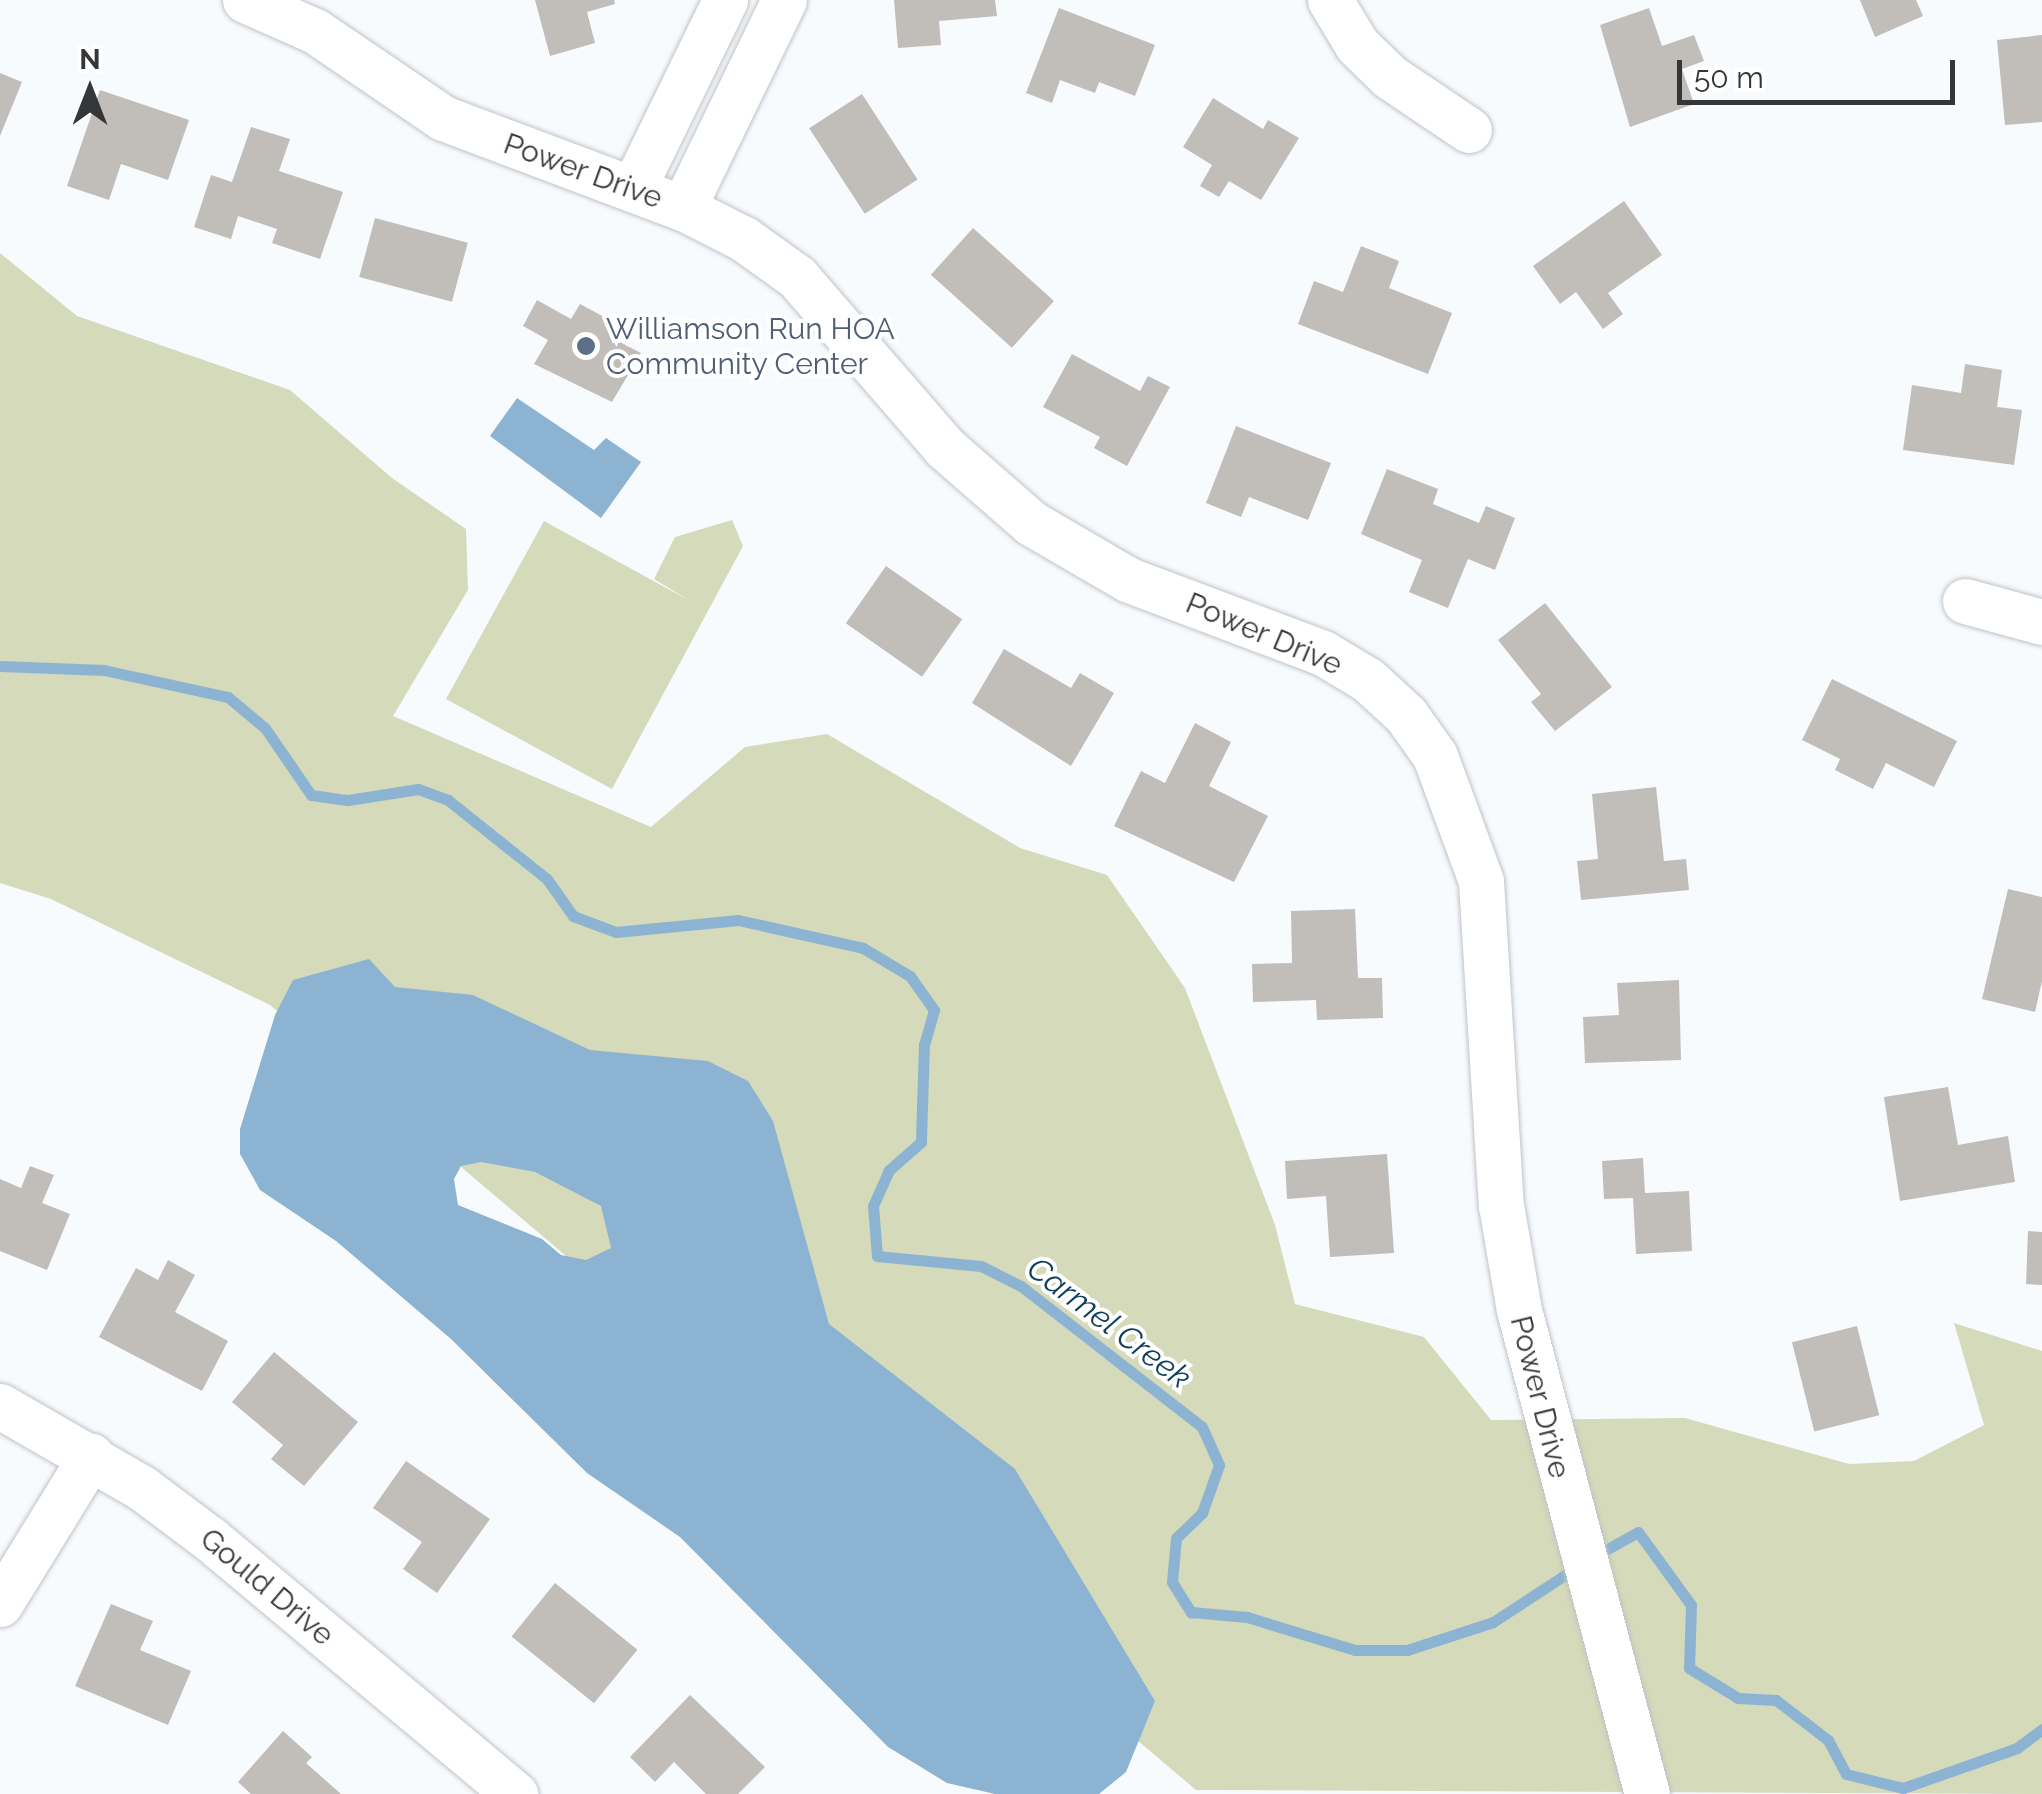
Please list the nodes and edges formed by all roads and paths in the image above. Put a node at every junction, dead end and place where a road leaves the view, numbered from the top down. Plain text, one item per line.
1 (245, 0) edge
2 (726, 0) edge
3 (784, 0) edge
4 (1330, 0) edge
5 (1470, 130) dead end
6 (633, 189) junction
7 (684, 208) junction
8 (1965, 602) dead end
9 (2042, 622) edge
10 (0, 1406) edge
11 (91, 1456) junction
12 (0, 1604) edge
13 (515, 1794) edge
14 (1647, 1794) edge

1 - 6 street, Power Drive
2 - 6 street
3 - 7 street
4 - 5 street
6 - 7 street, Power Drive
7 - 14 street, Power Drive
8 - 9 street
10 - 11 street, Gould Drive
11 - 12 street
11 - 13 street, Gould Drive

